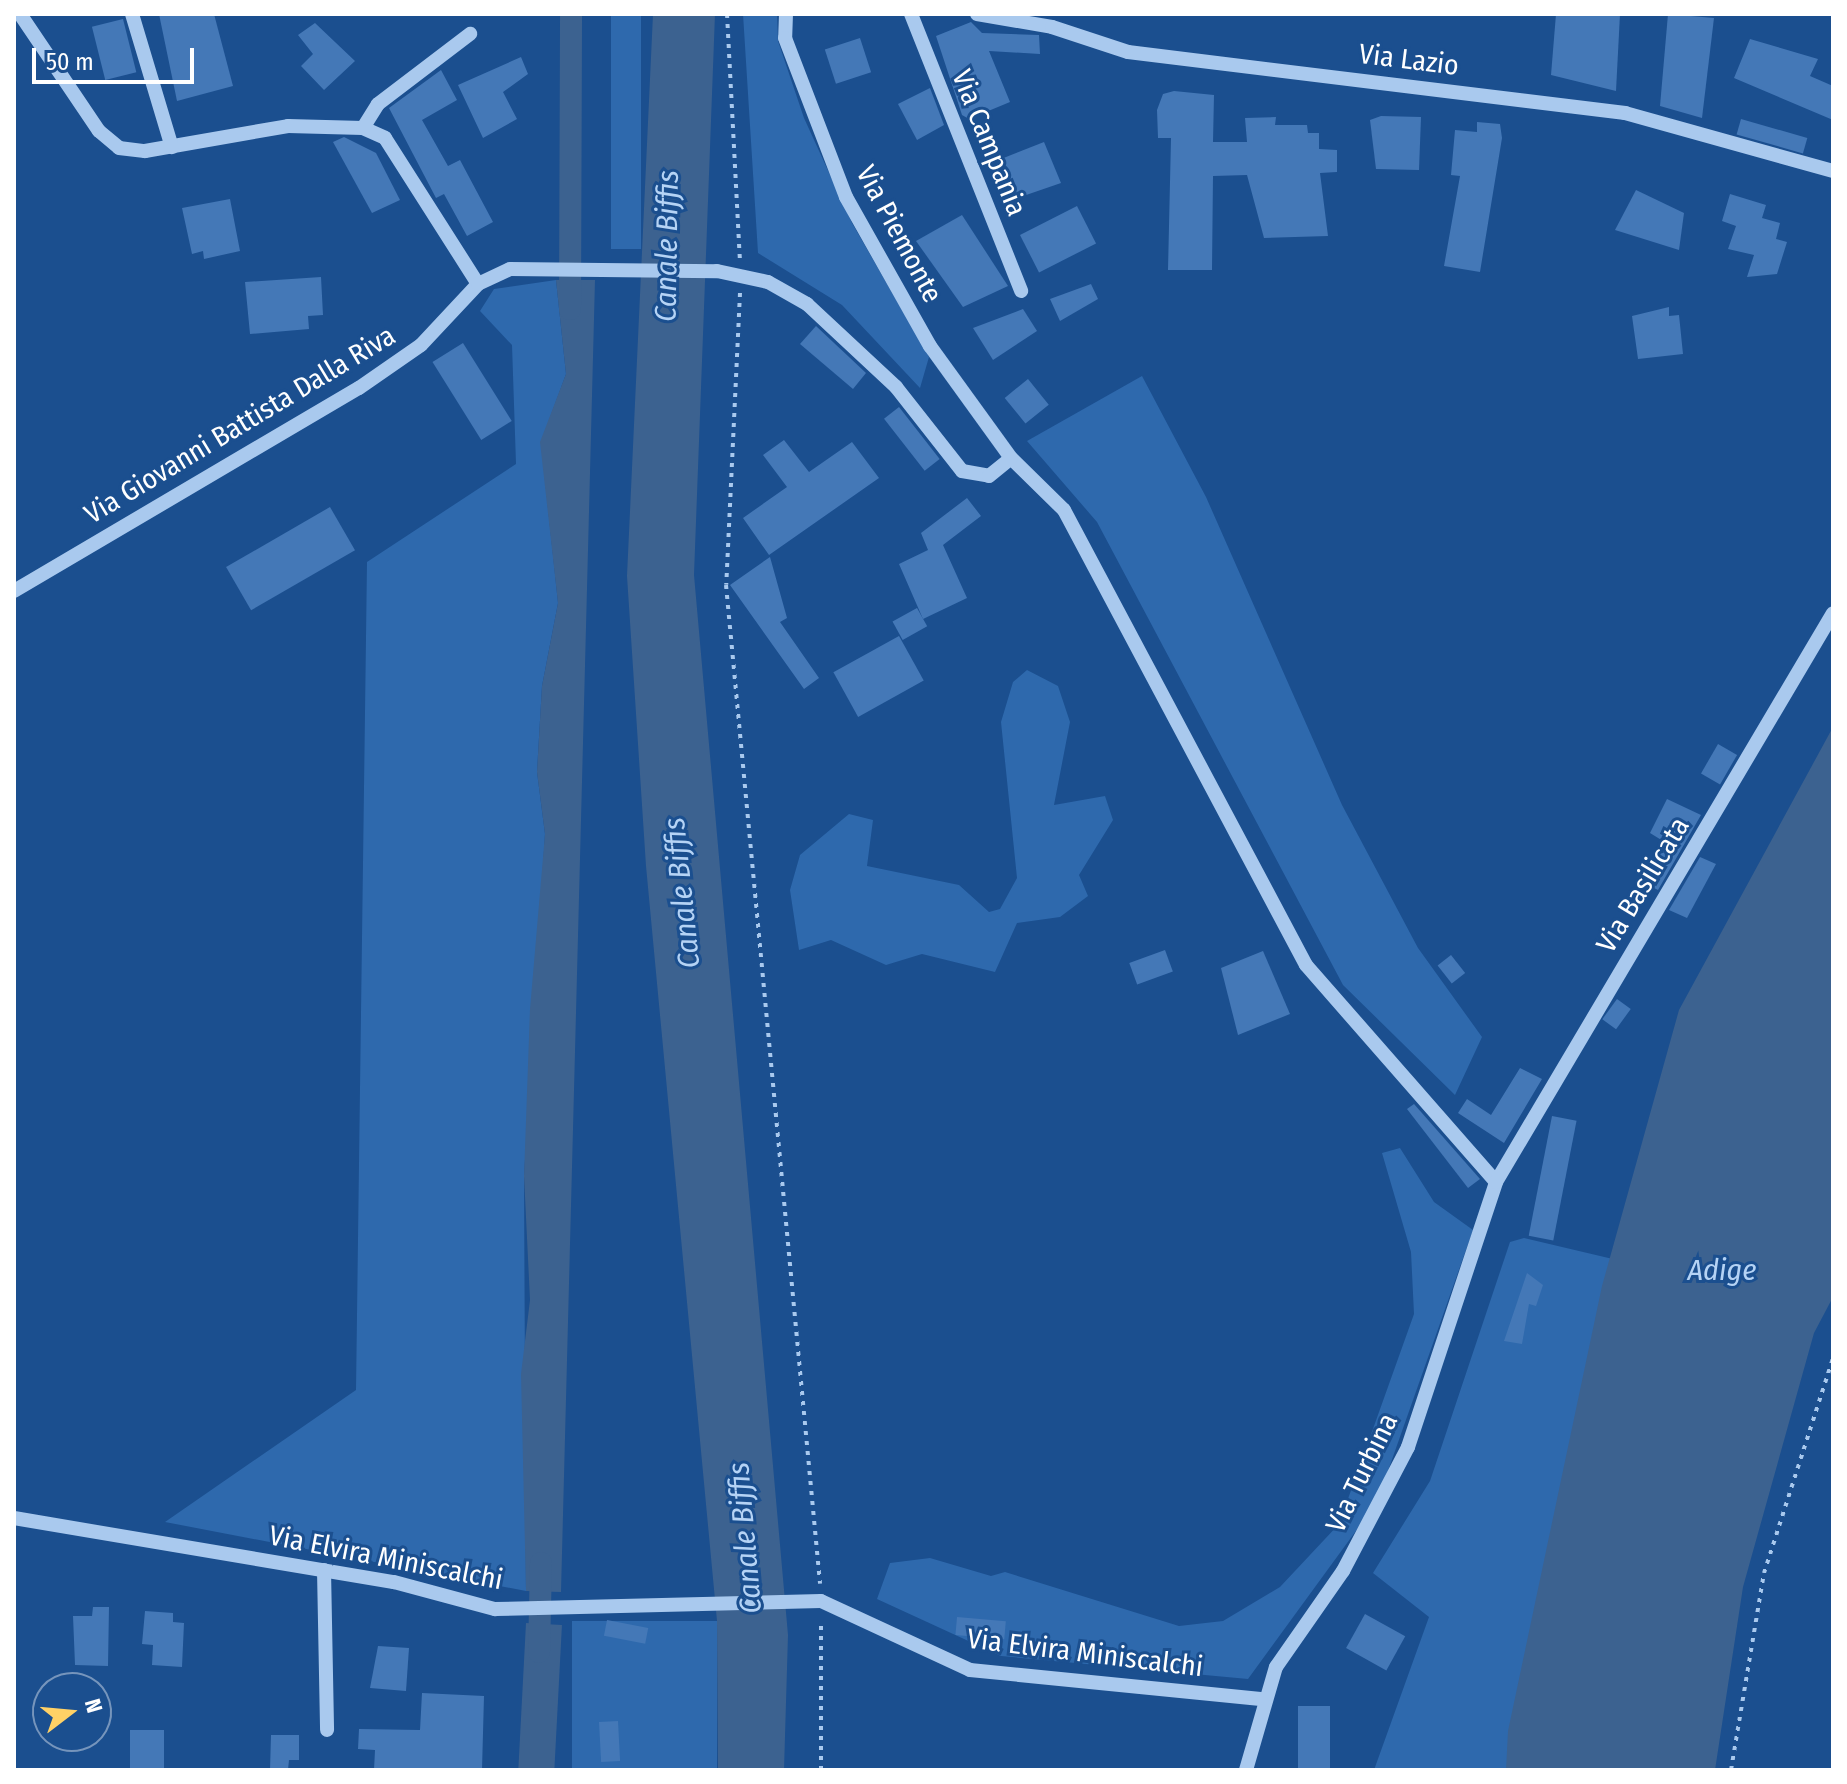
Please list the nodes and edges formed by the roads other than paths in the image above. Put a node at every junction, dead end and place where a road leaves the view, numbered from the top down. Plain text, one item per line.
1 (20, 14) edge
2 (132, 14) edge
3 (786, 14) edge
4 (911, 14) edge
5 (977, 14) edge
6 (470, 34) dead end
7 (363, 128) junction
8 (172, 147) junction
9 (1833, 171) edge
10 (478, 284) junction
11 (1021, 291) dead end
12 (1011, 458) junction
13 (14, 591) edge
14 (1833, 613) edge
15 (1496, 1182) junction
16 (14, 1518) edge
17 (324, 1570) junction
18 (1261, 1699) junction
19 (327, 1730) dead end
20 (1246, 1770) edge

1 - 8 street
2 - 8 street
3 - 12 street, Via Piemonte
4 - 11 street, Via Campania
5 - 9 street, Via Lazio
6 - 7 street
7 - 8 street
7 - 10 street
10 - 12 street, Via Giovanni Battista Dalla Riva
10 - 13 street, Via Giovanni Battista Dalla Riva
12 - 15 street, Via Piemonte
14 - 15 street, Via Basilicata
15 - 18 street, Via Turbina
16 - 17 street, Via Elvira Miniscalchi
17 - 18 street, Via Elvira Miniscalchi
17 - 19 street
18 - 20 street, Via Turbina

